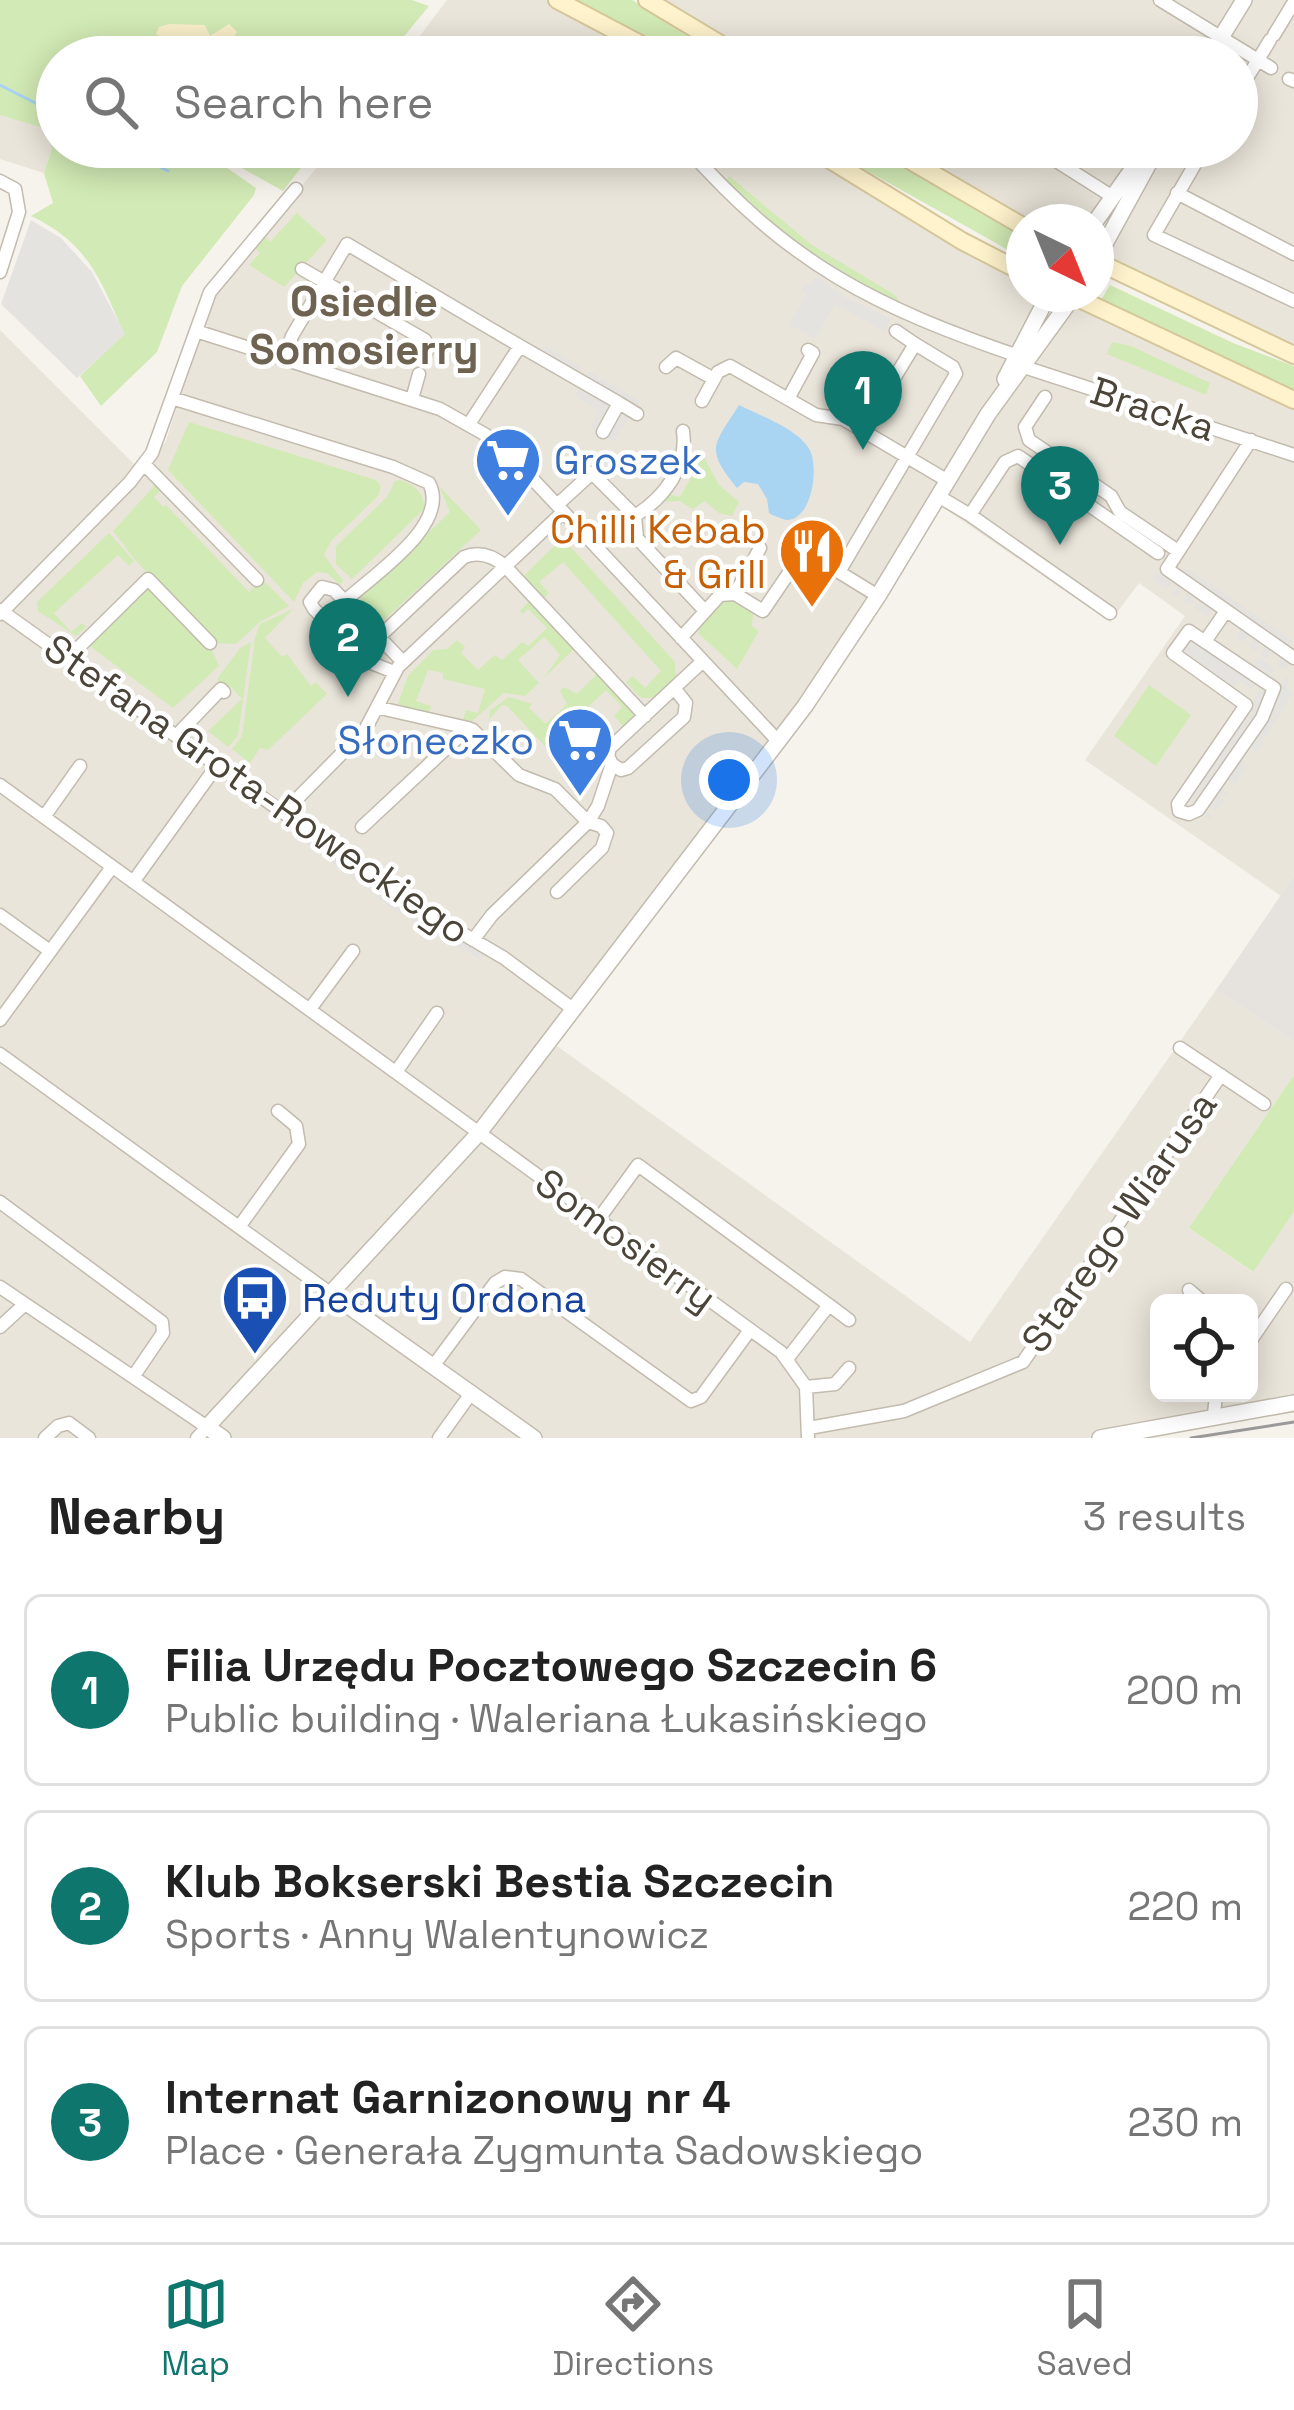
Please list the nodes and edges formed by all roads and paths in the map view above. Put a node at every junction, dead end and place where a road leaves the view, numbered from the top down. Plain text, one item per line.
1 (557, 0) edge
2 (647, 0) edge
3 (1160, 0) edge
4 (1244, 0) edge
5 (1294, 2) edge
6 (625, 36) edge
7 (707, 36) edge
8 (1218, 36) edge
9 (1222, 36) edge
10 (1258, 60) joint
11 (1271, 68) dead end
12 (706, 168) edge
13 (843, 168) edge
14 (923, 168) edge
15 (1067, 168) edge
16 (1133, 168) edge
17 (1147, 168) edge
18 (1192, 168) edge
19 (0, 181) edge
20 (296, 189) dead end
21 (1177, 194) junction
22 (1113, 197) junction
23 (1108, 204) edge
24 (1006, 216) edge
25 (1157, 227) junction
26 (1114, 228) edge
27 (1202, 253) dead end
28 (1294, 254) edge
29 (1006, 264) edge
30 (302, 269) dead end
31 (1114, 270) edge
32 (0, 272) edge
33 (325, 282) junction
34 (1294, 301) edge
35 (1041, 312) edge
36 (1059, 312) edge
37 (1108, 312) edge
38 (196, 331) junction
39 (896, 331) dead end
40 (915, 344) junction
41 (520, 346) junction
42 (808, 350) dead end
43 (1294, 355) edge
44 (425, 356) dead end
45 (284, 359) junction
46 (1020, 362) junction
47 (666, 367) dead end
48 (418, 374) dead end
49 (714, 379) junction
50 (887, 390) dead end
51 (1046, 397) dead end
52 (175, 399) junction
53 (412, 399) junction
54 (788, 399) junction
55 (1294, 400) edge
56 (702, 401) dead end
57 (619, 403) junction
58 (637, 414) dead end
59 (469, 424) junction
60 (683, 431) dead end
61 (602, 432) dead end
62 (1251, 440) junction
63 (1294, 454) edge
64 (908, 458) junction
65 (144, 464) junction
66 (948, 481) junction
67 (938, 496) junction
68 (560, 509) junction
69 (970, 514) junction
70 (635, 516) junction
71 (760, 548) dead end
72 (1178, 551) junction
73 (1158, 553) dead end
74 (505, 566) junction
75 (838, 572) junction
76 (257, 580) dead end
77 (735, 594) junction
78 (878, 596) junction
79 (345, 601) junction
80 (704, 610) junction
81 (1226, 611) junction
82 (1, 612) edge
83 (1110, 613) dead end
84 (379, 637) junction
85 (681, 638) junction
86 (1205, 640) junction
87 (210, 643) dead end
88 (68, 658) junction
89 (1294, 658) edge
90 (703, 661) junction
91 (399, 667) junction
92 (674, 688) junction
93 (224, 692) dead end
94 (380, 708) junction
95 (645, 716) junction
96 (468, 728) junction
97 (177, 735) junction
98 (778, 741) junction
99 (218, 764) junction
100 (612, 764) junction
101 (80, 766) dead end
102 (0, 785) edge
103 (284, 811) junction
104 (44, 817) junction
105 (588, 822) junction
106 (362, 827) dead end
107 (112, 867) junction
108 (133, 882) junction
109 (557, 892) dead end
110 (0, 915) edge
111 (473, 940) junction
112 (50, 951) junction
113 (353, 951) dead end
114 (310, 1009) junction
115 (573, 1009) junction
116 (437, 1013) dead end
117 (0, 1020) edge
118 (1180, 1048) dead end
119 (0, 1054) edge
120 (396, 1072) junction
121 (1221, 1076) junction
122 (1264, 1104) dead end
123 (278, 1111) dead end
124 (479, 1133) junction
125 (0, 1202) edge
126 (598, 1220) junction
127 (239, 1227) junction
128 (0, 1287) edge
129 (1286, 1289) dead end
130 (1189, 1290) dead end
131 (330, 1293) junction
132 (1193, 1294) edge
133 (25, 1304) junction
134 (829, 1304) junction
135 (850, 1320) dead end
136 (0, 1327) edge
137 (1258, 1328) edge
138 (751, 1330) junction
139 (788, 1359) junction
140 (434, 1365) junction
141 (849, 1368) dead end
142 (133, 1377) junction
143 (806, 1388) junction
144 (472, 1392) junction
145 (1215, 1402) edge
146 (1294, 1403) edge
147 (1214, 1415) junction
148 (202, 1432) edge
149 (808, 1433) edge
150 (45, 1438) edge
151 (89, 1438) edge
152 (223, 1438) edge
153 (440, 1438) edge
154 (534, 1438) edge
155 (1100, 1438) edge

1 - 6 main road
2 - 7 main road
3 - 8 street
4 - 9 street
5 - 10 street
10 - 11 street
12 - 46 street, Bracka
13 - 29 main road
14 - 24 main road
15 - 22 street
16 - 22 street
17 - 26 street
18 - 21 street
19 - 32 street
20 - 38 street
21 - 25 street
21 - 28 street
22 - 23 street
25 - 27 street
25 - 34 street
30 - 33 street
31 - 43 main road
33 - 41 street
33 - 44 street
33 - 45 street
35 - 46 street
36 - 46 street
37 - 55 main road
38 - 45 street
38 - 52 street
39 - 40 street
40 - 50 street
40 - 64 street
41 - 57 street
41 - 59 street
42 - 54 street
45 - 53 street
46 - 62 street, Bracka
46 - 66 street
47 - 49 street
48 - 53 street
49 - 54 street
49 - 56 street
51 - 72 street
52 - 65 street
52 - 79 street
53 - 59 street
54 - 64 street
57 - 58 street
57 - 61 street
59 - 68 street
60 - 70 street
62 - 63 street, Bracka
62 - 72 street
64 - 66 street
64 - 75 street
65 - 76 street
65 - 82 street
66 - 67 street
67 - 69 street
67 - 78 street
68 - 70 street
68 - 74 street
68 - 85 street
69 - 73 street
69 - 83 street
70 - 80 street
71 - 77 street
72 - 81 street
74 - 84 street
74 - 91 street
74 - 95 street
75 - 77 street
75 - 78 street
77 - 80 street
78 - 98 street
79 - 84 street
79 - 91 street
80 - 85 street
81 - 86 street
81 - 89 street
82 - 88 street, Stefana Grota-Roweckiego
84 - 91 street
85 - 90 street
86 - 86 street
87 - 88 street
88 - 97 street, Stefana Grota-Roweckiego
90 - 92 street
90 - 98 street
91 - 94 street
92 - 95 street
92 - 100 street
93 - 97 street
94 - 96 street
94 - 103 street
95 - 100 street
96 - 105 street
96 - 106 street
97 - 99 street, Stefana Grota-Roweckiego
98 - 115 street
99 - 103 street, Stefana Grota-Roweckiego
99 - 108 street
100 - 105 street
101 - 104 street
102 - 104 street, Somosierry
103 - 111 street, Stefana Grota-Roweckiego
104 - 107 street, Somosierry
105 - 109 street
105 - 111 street
107 - 108 street, Somosierry
107 - 112 street
108 - 114 street, Somosierry
110 - 112 street
111 - 115 street, Stefana Grota-Roweckiego
112 - 117 street
113 - 114 street
114 - 120 street, Somosierry
115 - 124 street
116 - 120 street
118 - 121 street, Starego Wiarusa
119 - 127 street
120 - 124 street, Somosierry
121 - 122 street, Starego Wiarusa
121 - 149 street, Starego Wiarusa
123 - 127 street
124 - 126 street, Somosierry
124 - 131 street
125 - 142 street
126 - 134 street
126 - 138 street, Somosierry
127 - 131 street
128 - 133 street
129 - 137 street
130 - 132 street
131 - 140 street
131 - 148 street
133 - 136 street
133 - 142 street
134 - 135 street
134 - 139 street
138 - 139 street, Somosierry
138 - 140 street
139 - 143 street, Somosierry
140 - 144 street
141 - 143 street
142 - 148 street
143 - 149 street, Somosierry
144 - 153 street
144 - 154 street
145 - 147 street
146 - 147 street
147 - 155 street
148 - 152 street
150 - 151 street

